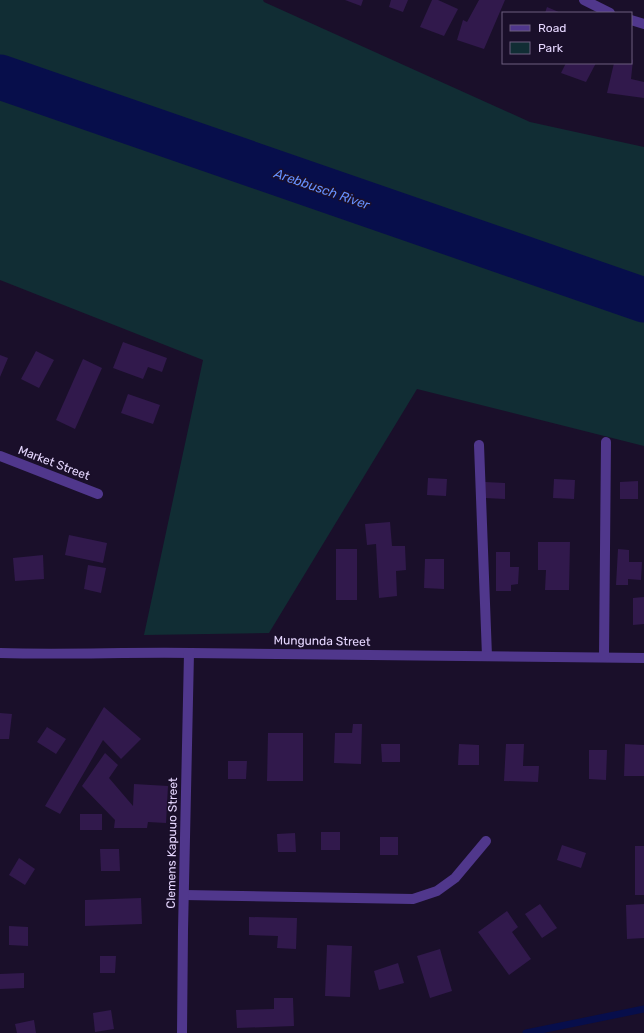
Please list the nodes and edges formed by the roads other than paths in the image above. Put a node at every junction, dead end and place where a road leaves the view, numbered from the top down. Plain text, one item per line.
1 (584, 0) edge
2 (608, 12) edge
3 (632, 20) edge
4 (644, 24) edge
5 (606, 442) dead end
6 (479, 445) dead end
7 (0, 456) edge
8 (98, 494) dead end
9 (0, 653) edge
10 (189, 653) junction
11 (487, 656) junction
12 (604, 657) junction
13 (644, 658) edge
14 (486, 842) dead end
15 (184, 895) junction
16 (182, 1033) edge

1 - 2 street
3 - 4 street
5 - 12 street
6 - 11 street
7 - 8 street, Market Street
9 - 10 street, Mungunda Street
10 - 11 street, Mungunda Street
10 - 15 street, Clemens Kapuuo Street
11 - 12 street, Mungunda Street
12 - 13 street, Mungunda Street
14 - 15 street
15 - 16 street, Clemens Kapuuo Street

